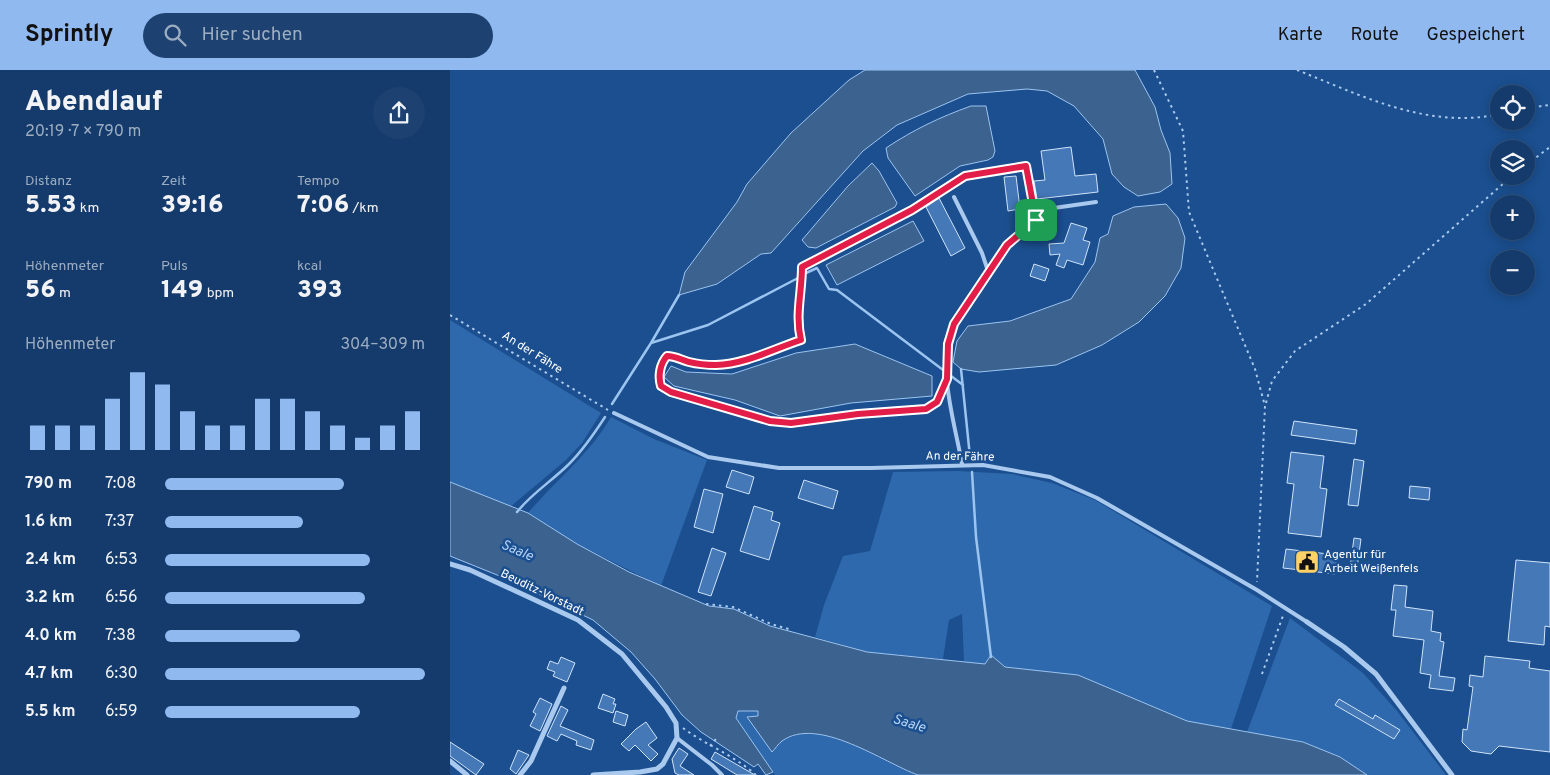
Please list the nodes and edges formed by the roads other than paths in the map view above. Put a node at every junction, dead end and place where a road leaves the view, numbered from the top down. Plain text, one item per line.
1 (954, 197) dead end
2 (1096, 202) dead end
3 (1036, 220) junction
4 (802, 267) road end
5 (988, 271) junction
6 (614, 413) dead end
7 (962, 464) junction
8 (450, 564) edge
9 (1307, 622) joint
10 (564, 688) dead end
11 (678, 738) junction
12 (450, 761) edge
13 (467, 775) edge
14 (520, 775) edge
15 (593, 775) edge
16 (722, 775) edge
17 (1452, 775) edge

1 - 5 lane
2 - 3 lane
3 - 4 lane
3 - 5 lane
5 - 7 lane
6 - 7 lane, An der Fähre
7 - 9 lane, An der Fähre
8 - 11 street, Beuditz-Vorstadt
9 - 17 street
10 - 14 street
11 - 15 street
11 - 16 lane
12 - 13 street

